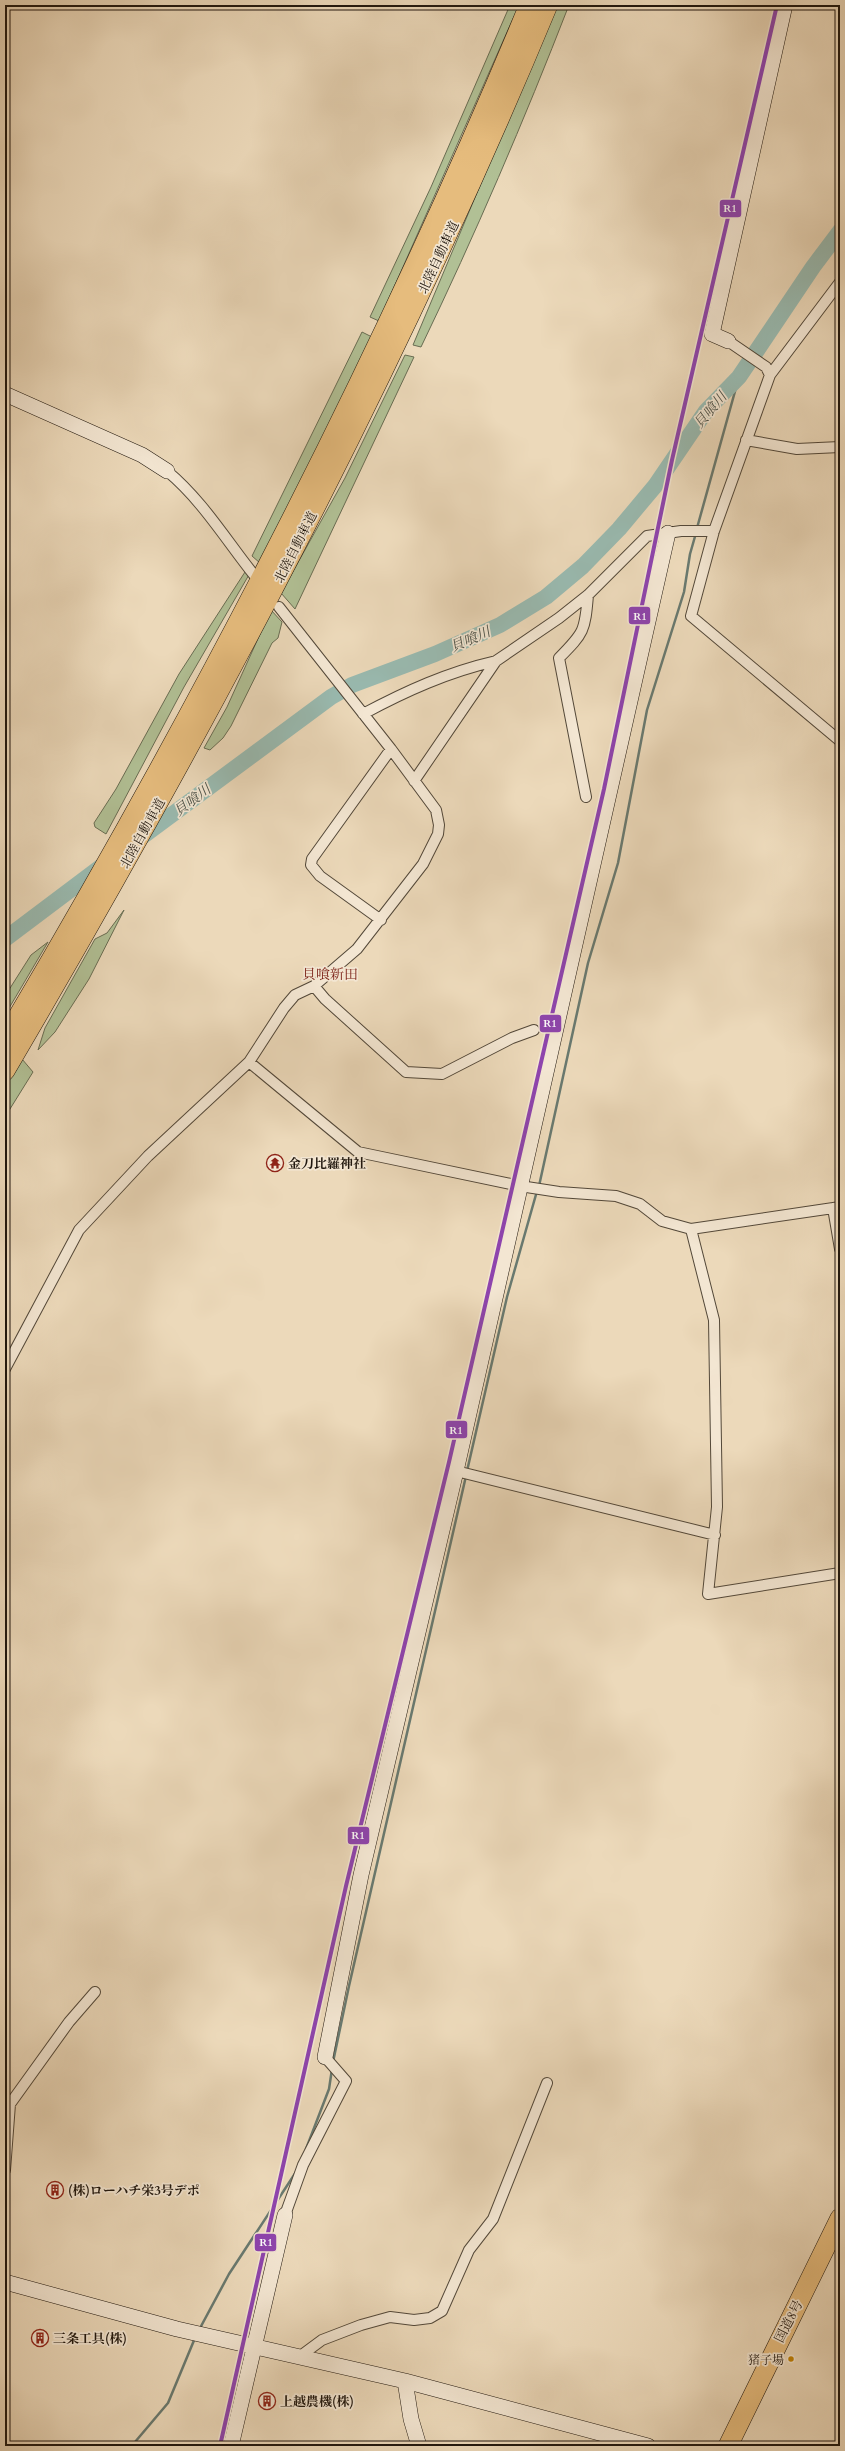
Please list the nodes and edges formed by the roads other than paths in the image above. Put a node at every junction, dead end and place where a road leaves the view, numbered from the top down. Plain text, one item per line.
1 (529, 5) edge
2 (548, 5) edge
3 (785, 5) edge
4 (840, 282) edge
5 (728, 341) joint
6 (768, 371) junction
7 (5, 394) edge
8 (746, 440) junction
9 (840, 447) edge
10 (167, 471) joint
11 (710, 531) junction
12 (675, 532) junction
13 (254, 575) dead end
14 (588, 595) junction
15 (279, 607) dead end
16 (496, 661) junction
17 (361, 712) junction
18 (840, 740) edge
19 (391, 749) junction
20 (414, 781) junction
21 (586, 796) dead end
22 (381, 920) junction
23 (314, 986) junction
24 (534, 1030) dead end
25 (5, 1038) edge
26 (249, 1062) junction
27 (5, 1071) edge
28 (520, 1186) junction
29 (836, 1208) edge
30 (691, 1228) junction
31 (840, 1249) edge
32 (5, 1369) edge
33 (459, 1471) junction
34 (715, 1535) junction
35 (840, 1573) edge
36 (96, 1992) dead end
37 (325, 2057) joint
38 (547, 2083) dead end
39 (5, 2170) edge
40 (285, 2215) joint
41 (837, 2231) edge
42 (5, 2282) edge
43 (253, 2347) junction
44 (299, 2357) junction
45 (405, 2381) junction
46 (231, 2446) edge
47 (420, 2446) edge
48 (648, 2446) edge
49 (728, 2446) edge

1 - 25 highway, 北陸自動車道
2 - 27 highway, 北陸自動車道
3 - 5 street
4 - 6 street
5 - 6 street
6 - 8 street
7 - 10 street
8 - 9 street
8 - 11 street
10 - 13 street
11 - 12 street
11 - 18 street
12 - 14 street
12 - 28 street
14 - 16 street
14 - 21 street
15 - 17 street
16 - 17 street
16 - 20 street
17 - 19 street
19 - 20 street
19 - 22 street
20 - 22 street
22 - 23 street
23 - 24 street
23 - 26 street
26 - 28 street
26 - 32 street
28 - 30 street
28 - 33 street
29 - 30 street
29 - 31 street
30 - 34 street
33 - 34 street
33 - 37 street
34 - 35 street
36 - 39 street
37 - 40 street
38 - 44 street
40 - 43 street
41 - 49 highway, 国道8号
42 - 43 street
43 - 44 street
43 - 46 street
44 - 45 street
45 - 47 street
45 - 48 street

